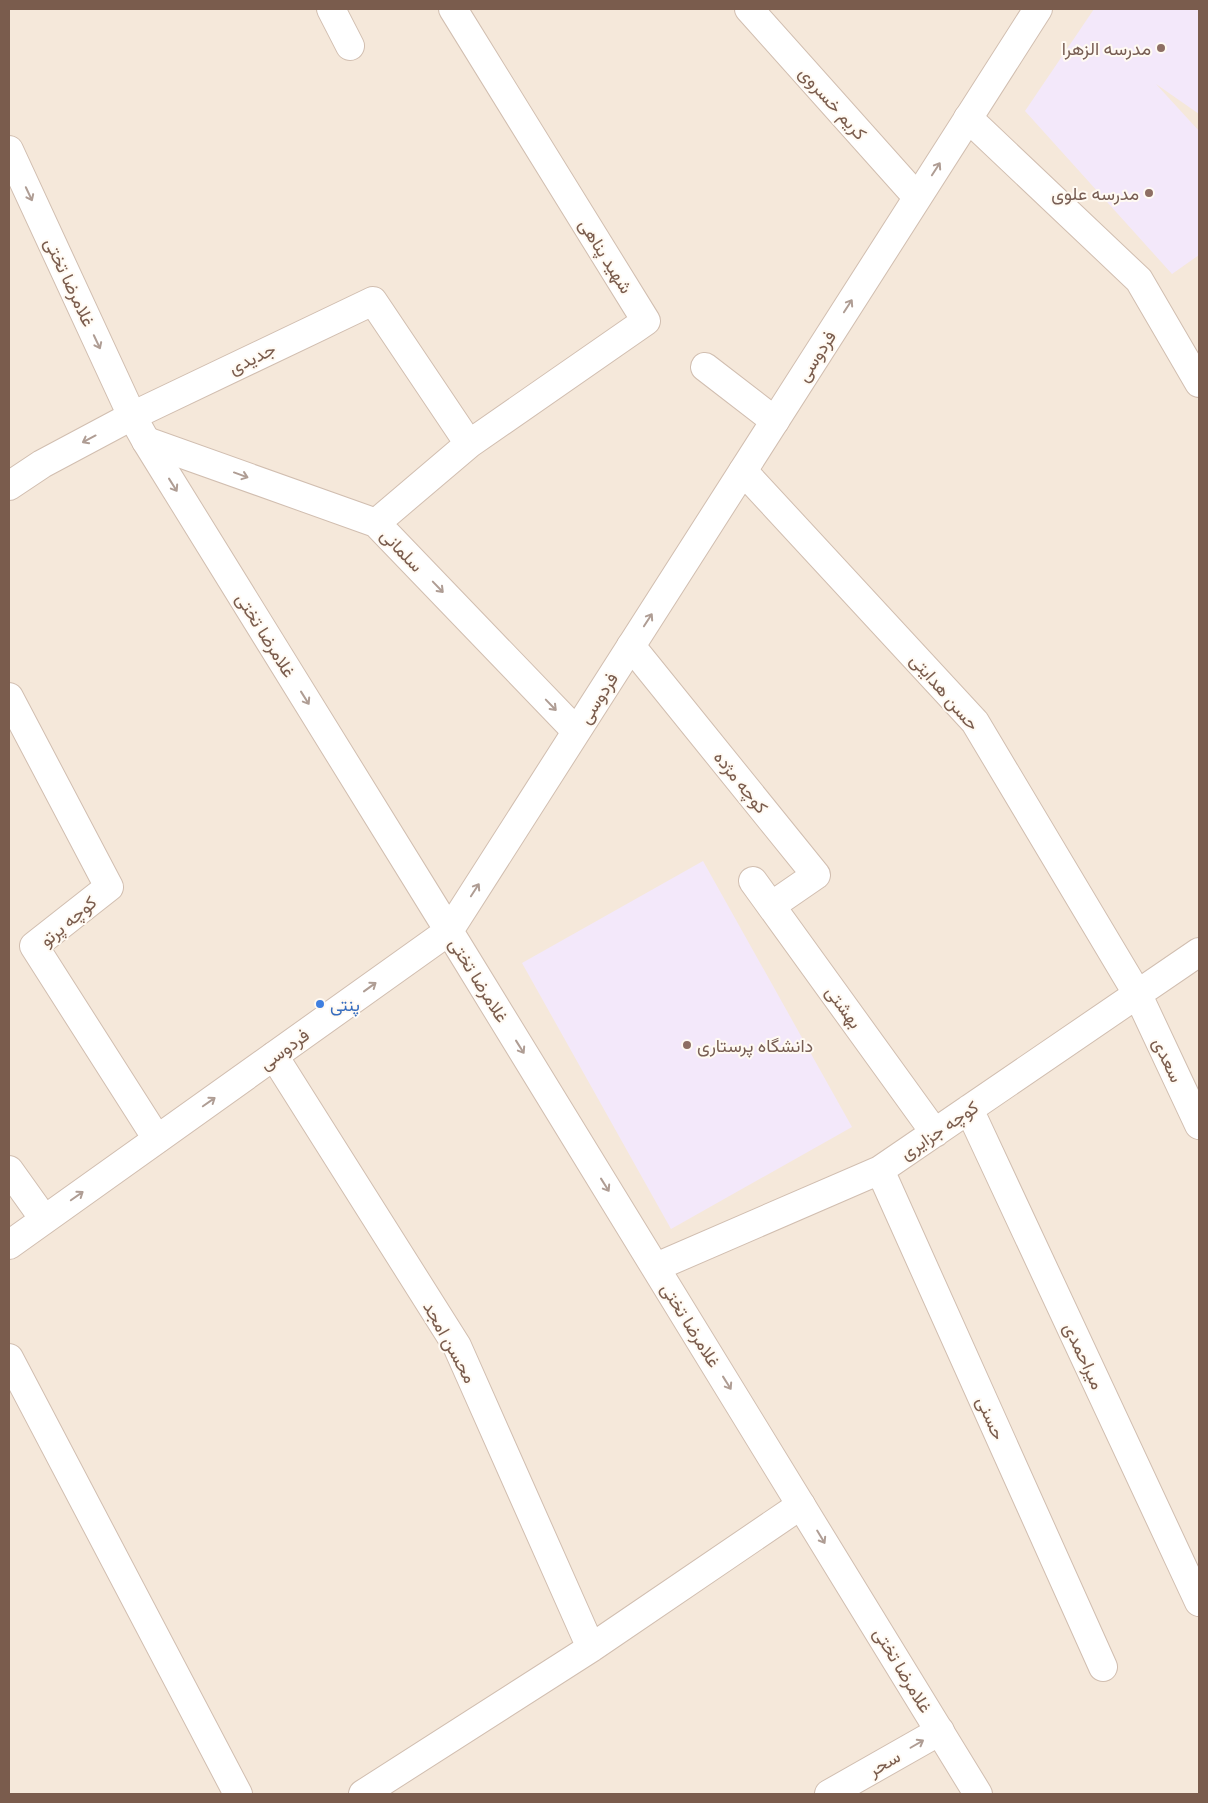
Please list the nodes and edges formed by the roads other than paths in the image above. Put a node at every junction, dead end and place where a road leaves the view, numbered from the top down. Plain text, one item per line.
1 (331, 9) edge
2 (749, 9) edge
3 (1038, 9) edge
4 (460, 11) edge
5 (350, 46) dead end
6 (968, 118) junction
7 (9, 150) edge
8 (918, 197) junction
9 (705, 367) dead end
10 (1199, 383) edge
11 (132, 416) junction
12 (775, 421) junction
13 (146, 441) junction
14 (469, 444) junction
15 (743, 471) junction
16 (9, 486) edge
17 (376, 523) junction
18 (631, 646) junction
19 (9, 697) edge
20 (576, 731) junction
21 (753, 881) dead end
22 (771, 906) junction
23 (449, 931) junction
24 (1199, 952) edge
25 (1138, 994) junction
26 (274, 1056) junction
27 (969, 1109) junction
28 (1199, 1125) edge
29 (935, 1133) junction
30 (157, 1139) junction
31 (9, 1170) edge
32 (880, 1170) junction
33 (44, 1220) junction
34 (9, 1245) edge
35 (656, 1267) junction
36 (9, 1358) edge
37 (801, 1505) junction
38 (1199, 1602) edge
39 (591, 1648) junction
40 (1103, 1666) dead end
41 (940, 1731) junction
42 (238, 1794) edge
43 (363, 1794) edge
44 (829, 1794) edge
45 (978, 1794) edge

1 - 5 street
2 - 8 street, کریم خسروی
3 - 6 street, فردوسی
4 - 14 street, شهید پناهی
8 -> 6 street, فردوسی
6 - 10 street
7 -> 11 street, غلامرضا تختی
12 -> 8 street, فردوسی
9 - 12 street
11 - 13 street, غلامرضا تختی
11 - 14 street, جدیدی
11 -> 16 street, جدیدی
12 - 15 street, فردوسی
13 -> 17 street, سلمانی
13 -> 23 street, غلامرضا تختی
14 - 17 street
18 -> 15 street, فردوسی
15 - 25 street, حسن هدایتی
17 -> 20 street, سلمانی
18 - 20 street, فردوسی
18 - 22 street, کوچه مژده
19 - 30 street, کوچه پرتو
23 -> 20 street, فردوسی
21 - 22 street, بهشتی
22 - 29 street, بهشتی
26 -> 23 street, فردوسی
23 -> 35 street, غلامرضا تختی
24 - 25 street, کوچه جزایری
25 - 27 street, کوچه جزایری
25 - 28 street, سعدی
30 -> 26 street, فردوسی
26 - 39 street, محسن امجد
27 - 29 street, کوچه جزایری
27 - 38 street, میراحمدی
29 - 32 street, کوچه جزایری
33 -> 30 street, فردوسی
31 - 33 street
32 - 35 street, کوچه جزایری
32 - 40 street, حسنی
33 - 34 street, فردوسی
35 -> 37 street, غلامرضا تختی
36 - 42 street
37 - 39 street
37 -> 41 street, غلامرضا تختی
39 - 43 street
44 -> 41 street, سحر
41 - 45 street, غلامرضا تختی

